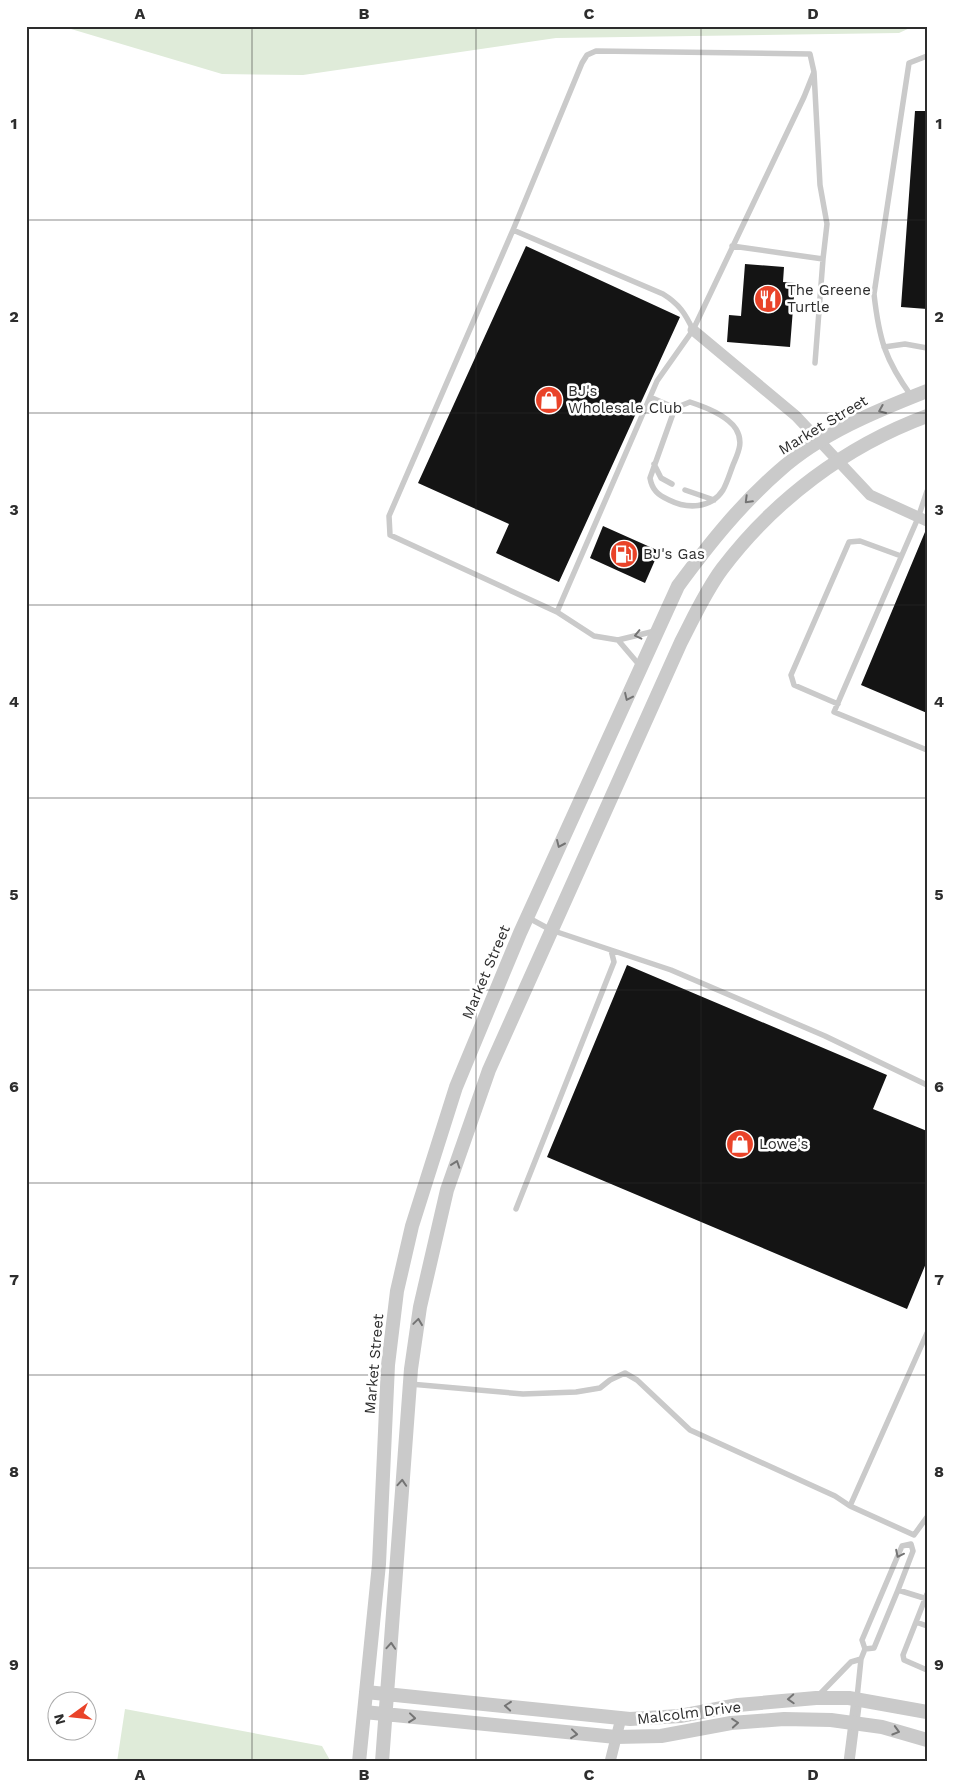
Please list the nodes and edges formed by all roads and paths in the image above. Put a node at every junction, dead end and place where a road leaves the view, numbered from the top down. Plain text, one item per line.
1 (927, 56) edge
2 (814, 72) junction
3 (513, 230) junction
4 (732, 246) junction
5 (824, 259) junction
6 (693, 330) junction
7 (884, 347) junction
8 (927, 348) edge
9 (814, 363) dead end
10 (927, 390) edge
11 (650, 396) junction
12 (912, 397) junction
13 (675, 408) junction
14 (927, 416) edge
15 (819, 443) junction
16 (836, 462) junction
17 (654, 464) junction
18 (672, 484) dead end
19 (685, 490) dead end
20 (927, 491) edge
21 (714, 500) junction
22 (922, 519) edge
23 (901, 556) junction
24 (557, 612) junction
25 (658, 630) junction
26 (618, 640) junction
27 (641, 667) junction
28 (838, 704) junction
29 (927, 750) edge
30 (528, 917) junction
31 (551, 930) junction
32 (611, 950) junction
33 (927, 1085) edge
34 (516, 1208) dead end
35 (927, 1333) edge
36 (410, 1384) junction
37 (850, 1506) junction
38 (927, 1517) edge
39 (914, 1535) junction
40 (911, 1544) junction
41 (898, 1590) junction
42 (926, 1597) edge
43 (916, 1622) junction
44 (927, 1626) edge
45 (865, 1650) junction
46 (861, 1659) junction
47 (927, 1670) edge
48 (366, 1692) junction
49 (387, 1694) junction
50 (816, 1698) junction
51 (857, 1699) junction
52 (364, 1712) junction
53 (927, 1712) edge
54 (386, 1715) junction
55 (621, 1718) junction
56 (855, 1722) junction
57 (616, 1737) junction
58 (927, 1740) edge
59 (359, 1762) edge
60 (382, 1762) edge
61 (610, 1762) edge
62 (849, 1762) edge

1 - 7 lane
2 - 3 lane
2 - 4 lane
2 - 5 lane
3 - 6 lane
3 - 24 lane
4 - 5 lane
4 - 6 lane
5 - 9 lane
6 - 11 lane
6 - 15 street
7 - 8 lane
7 - 12 lane
10 - 12 street, Market Street
11 - 13 lane
11 - 24 lane
12 -> 15 street, Market Street
13 - 17 lane
13 - 21 lane
14 - 16 street
15 - 16 street
15 -> 25 street, Market Street
16 - 22 street
16 - 31 street
17 - 18 lane
17 - 21 lane
19 - 21 lane
20 - 22 lane
22 - 23 lane
23 - 28 lane
23 - 28 lane
24 - 26 lane
25 -> 26 lane
25 - 27 street, Market Street
26 - 27 lane
27 -> 30 street, Market Street
28 - 29 lane
30 - 31 lane
30 - 48 street, Market Street
31 - 32 lane
36 -> 31 street
32 - 33 lane
32 - 34 lane
35 - 37 lane
36 - 37 lane
49 -> 36 street
37 - 39 lane
38 - 39 lane
39 - 40 lane
40 - 41 lane
40 -> 45 lane
41 - 42 lane
41 - 45 lane
42 - 43 lane
43 - 44 lane
43 - 47 lane
45 - 46 lane
46 - 50 lane
46 - 51 lane
48 - 49 street, Malcolm Drive
48 - 52 street, Market Street
49 - 54 street
55 -> 49 street, Malcolm Drive
50 - 51 street, Malcolm Drive
50 -> 55 street, Malcolm Drive
51 - 53 street, Malcolm Drive
51 - 56 street
52 - 54 street, Malcolm Drive
52 - 59 street, Market Street
54 -> 57 street, Malcolm Drive
54 - 60 street
55 - 57 street
57 -> 56 street, Malcolm Drive
56 -> 58 street, Malcolm Drive
56 - 62 street
57 - 61 street

